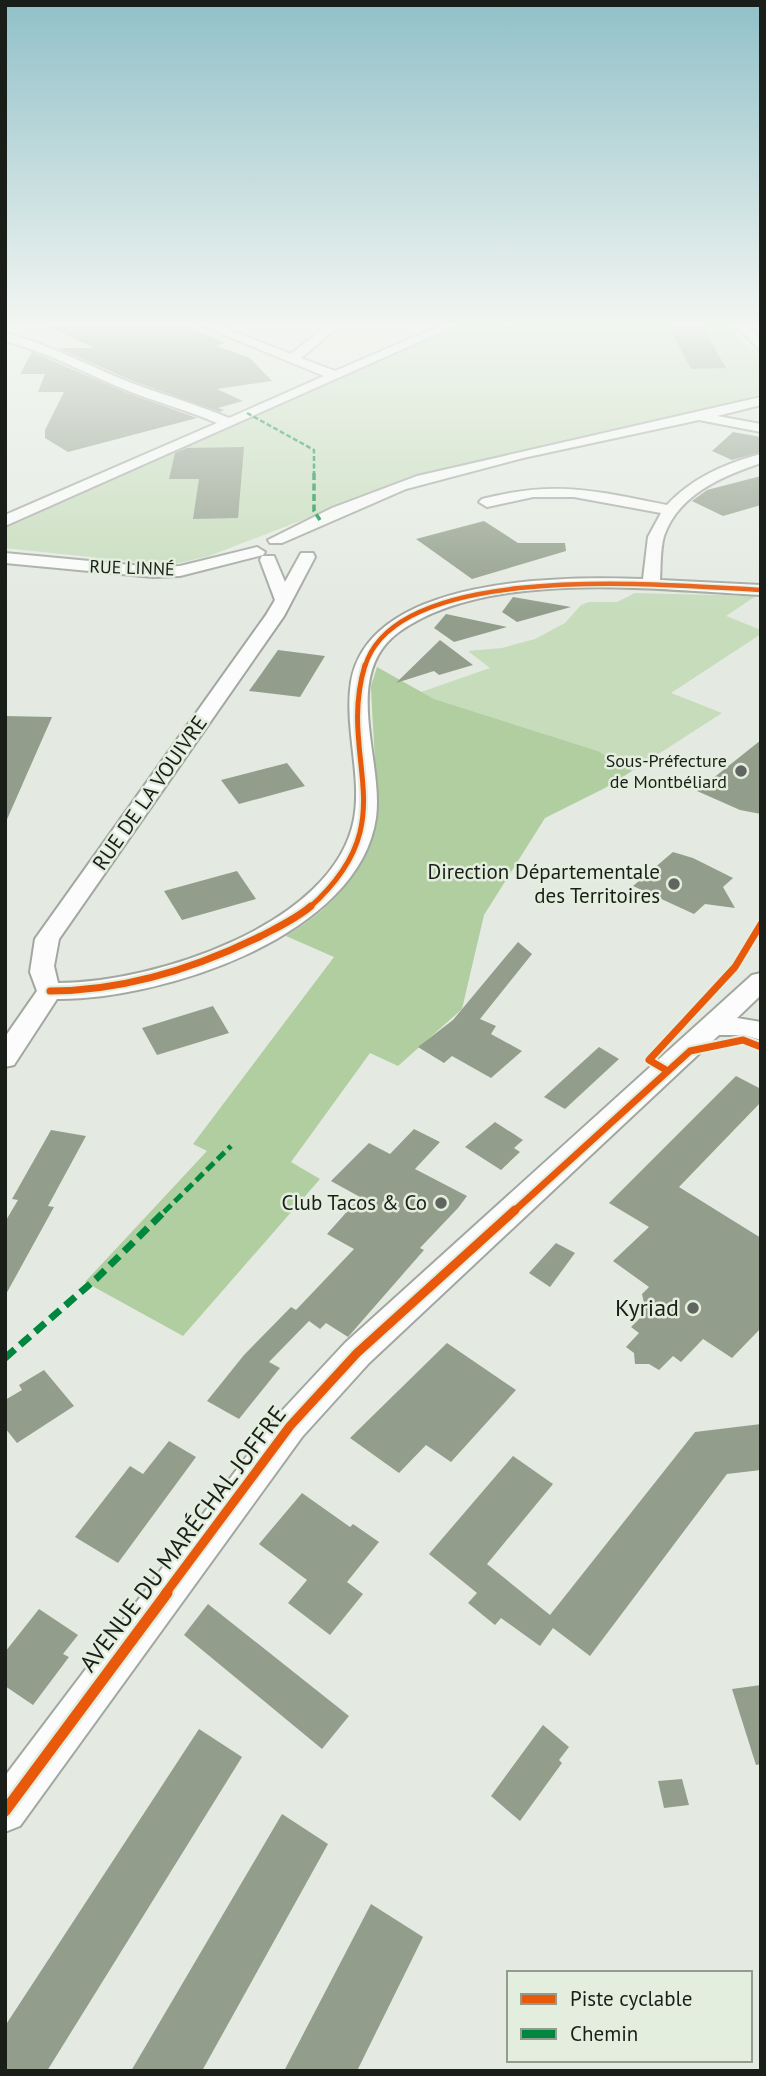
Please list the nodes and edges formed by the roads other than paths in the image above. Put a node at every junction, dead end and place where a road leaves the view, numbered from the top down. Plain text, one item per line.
1 (220, 419) edge
2 (234, 419) edge
3 (690, 419) edge
4 (710, 419) edge
5 (227, 422) junction
6 (761, 428) edge
7 (761, 458) edge
8 (375, 497) junction
9 (487, 502) dead end
10 (669, 510) junction
11 (5, 521) edge
12 (276, 540) junction
13 (309, 552) junction
14 (263, 556) junction
15 (5, 558) edge
16 (651, 586) junction
17 (761, 590) edge
18 (284, 600) junction
19 (50, 991) junction
20 (756, 996) edge
21 (723, 1027) junction
22 (761, 1031) edge
23 (5, 1058) edge
24 (666, 1070) junction
25 (5, 1811) edge

1 - 5 street
2 - 5 street
3 - 8 street, RUE DE LA VOUIVRE
4 - 6 street
5 - 11 street
7 - 10 street
8 - 12 street, RUE DE LA VOUIVRE
8 - 13 street, RUE DE LA VOUIVRE
9 - 10 street
10 - 16 street
12 - 13 street
12 - 14 street, RUE DE LA VOUIVRE
13 - 14 street
13 - 18 street, RUE DE LA VOUIVRE
14 - 15 street, RUE LINNÉ
14 - 18 street
16 - 17 street
16 - 19 street
18 - 19 street, RUE DE LA VOUIVRE
19 - 23 street
20 - 21 street, AVENUE DU MARÉCHAL JOFFRE
20 - 24 street, AVENUE DU MARÉCHAL JOFFRE
21 - 22 street
21 - 24 street, AVENUE DU MARÉCHAL JOFFRE
24 - 25 street, AVENUE DU MARÉCHAL JOFFRE

